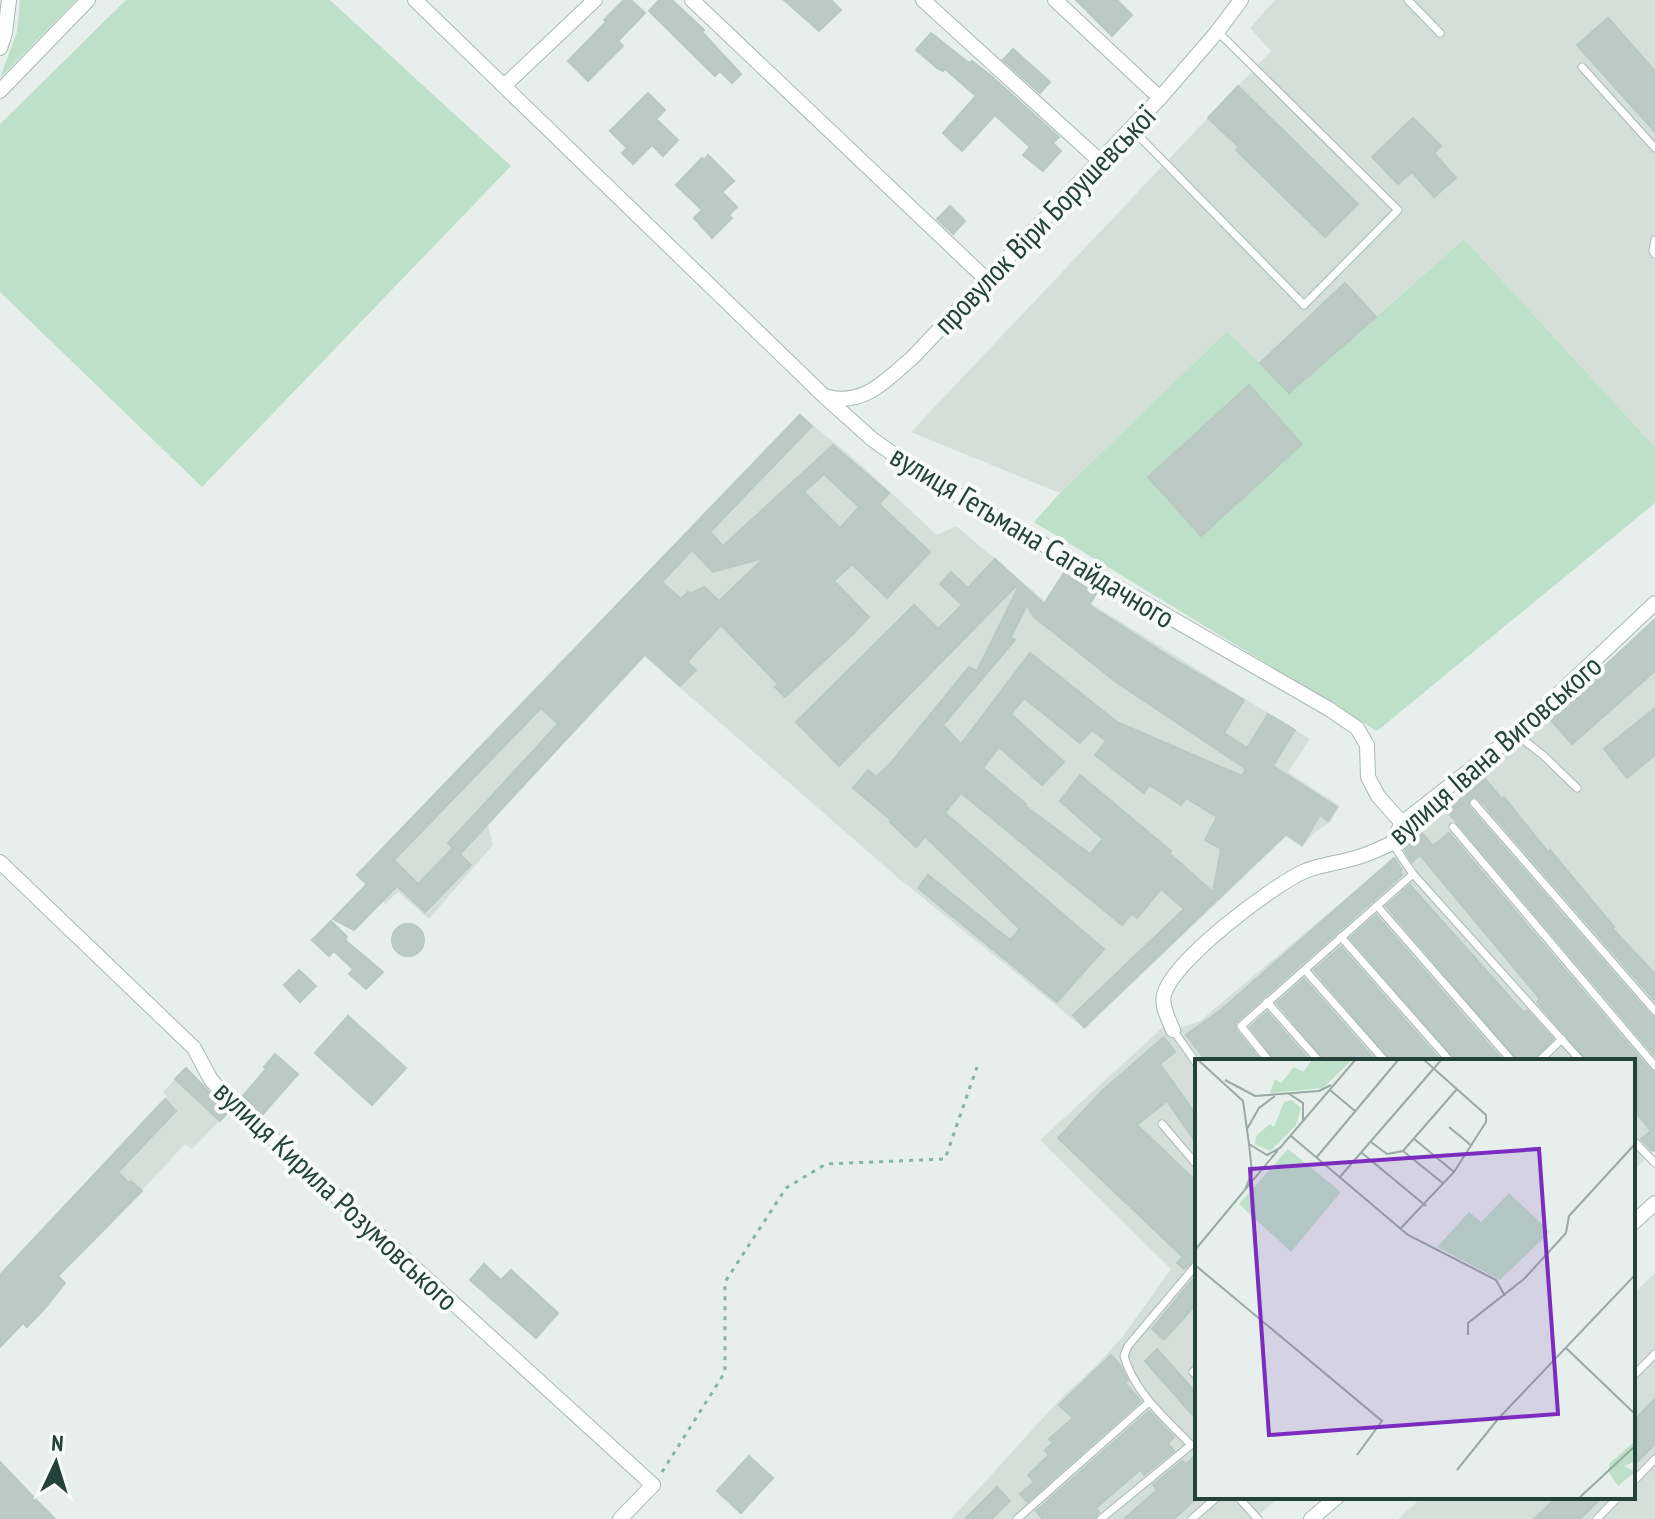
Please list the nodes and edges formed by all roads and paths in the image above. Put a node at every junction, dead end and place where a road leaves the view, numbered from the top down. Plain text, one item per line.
1 (9, 0) edge
2 (88, 0) edge
3 (415, 0) edge
4 (595, 0) edge
5 (692, 0) edge
6 (923, 0) edge
7 (1055, 0) edge
8 (1241, 0) edge
9 (1408, 0) edge
10 (1217, 32) junction
11 (1440, 33) dead end
12 (0, 48) edge
13 (1582, 67) dead end
14 (504, 86) junction
15 (0, 91) edge
16 (1160, 98) junction
17 (1131, 128) junction
18 (1655, 148) edge
19 (1100, 161) junction
20 (1655, 240) edge
21 (1655, 254) edge
22 (987, 280) junction
23 (824, 396) junction
24 (1655, 603) edge
25 (1516, 734) junction
26 (1577, 788) dead end
27 (1474, 803) dead end
28 (1402, 823) junction
29 (1453, 827) dead end
30 (1392, 843) junction
31 (0, 862) edge
32 (1413, 874) junction
33 (1378, 907) junction
34 (1341, 937) junction
35 (1305, 970) junction
36 (1267, 1002) junction
37 (1655, 1011) edge
38 (1173, 1030) joint
39 (1562, 1039) junction
40 (1267, 1059) edge
41 (1317, 1059) edge
42 (1383, 1059) edge
43 (1448, 1059) edge
44 (1510, 1059) edge
45 (1541, 1059) edge
46 (1579, 1059) edge
47 (1195, 1061) edge
48 (1655, 1066) edge
49 (977, 1067) dead end
50 (1162, 1124) dead end
51 (1635, 1142) edge
52 (1195, 1163) edge
53 (1655, 1163) edge
54 (1655, 1203) edge
55 (1635, 1221) edge
56 (1195, 1266) edge
57 (1655, 1354) edge
58 (1635, 1374) edge
59 (1149, 1402) junction
60 (1191, 1445) junction
61 (1195, 1450) edge
62 (1655, 1459) edge
63 (1635, 1480) edge
64 (653, 1485) junction
65 (1215, 1499) edge
66 (1240, 1499) edge
67 (1335, 1499) edge
68 (1616, 1499) edge
69 (620, 1519) edge
70 (1017, 1519) edge
71 (1101, 1519) edge
72 (1192, 1519) edge
73 (1258, 1519) edge
74 (1311, 1519) edge
75 (1597, 1519) edge

1 - 12 street
2 - 15 street
3 - 14 street, вулиця Гетьмана Сагайдачного
4 - 14 street
5 - 22 street
6 - 19 street
7 - 16 street
8 - 10 street, провулок Віри Борушевської
9 - 11 lane
10 - 16 street, провулок Віри Борушевської
10 - 17 lane
13 - 18 lane
14 - 23 street, вулиця Гетьмана Сагайдачного
16 - 17 street, провулок Віри Борушевської
17 - 19 street, провулок Віри Борушевської
19 - 22 street, провулок Віри Борушевської
20 - 21 lane
22 - 23 street, провулок Віри Борушевської
23 - 28 street, вулиця Гетьмана Сагайдачного
24 - 25 street, вулиця Івана Виговського
25 - 26 lane
25 - 28 street, вулиця Івана Виговського
27 - 37 lane
28 - 30 street, вулиця Івана Виговського
29 - 48 lane
30 - 32 lane
30 - 38 street, вулиця Івана Виговського
31 - 64 street, вулиця Кирила Розумовського
32 - 33 lane
32 - 39 lane
33 - 34 lane
33 - 44 lane
34 - 35 lane
34 - 43 lane
35 - 36 lane
35 - 42 lane
36 - 40 lane
36 - 41 lane
38 - 47 lane
39 - 45 lane
39 - 46 lane
49 - 64 path
50 - 52 lane
51 - 53 lane
54 - 55 street
56 - 59 lane
57 - 58 lane
59 - 60 lane
59 - 70 lane
60 - 61 lane
60 - 71 lane
62 - 63 lane
64 - 69 street
65 - 72 lane
66 - 73 lane
67 - 74 street
68 - 75 lane

